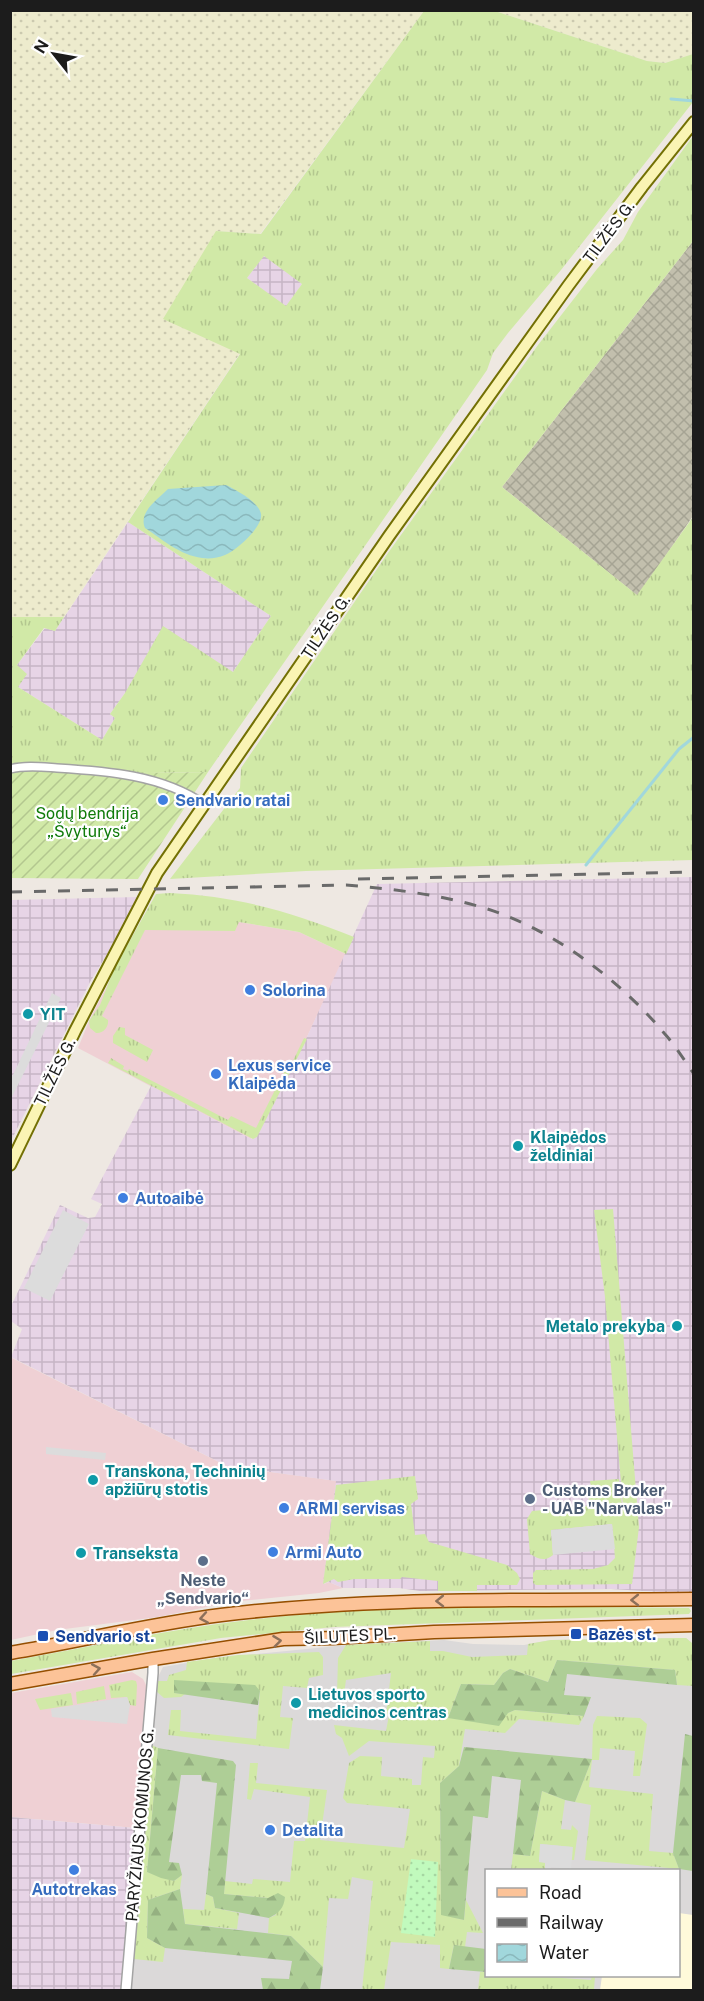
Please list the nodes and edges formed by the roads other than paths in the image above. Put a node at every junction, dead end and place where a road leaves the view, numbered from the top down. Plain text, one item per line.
1 (693, 122) edge
2 (10, 769) edge
3 (204, 804) junction
4 (10, 1164) edge
5 (693, 1599) edge
6 (693, 1625) edge
7 (10, 1653) edge
8 (153, 1659) junction
9 (10, 1684) edge
10 (126, 1990) edge

1 - 3 main road, TILŽĖS G.
2 - 3 street
3 - 4 main road, TILŽĖS G.
5 -> 7 main road, ŠILUTĖS PL.
8 -> 6 main road, ŠILUTĖS PL.
9 -> 8 main road, ŠILUTĖS PL.
8 - 10 street, PARYŽIAUS KOMUNOS G.

